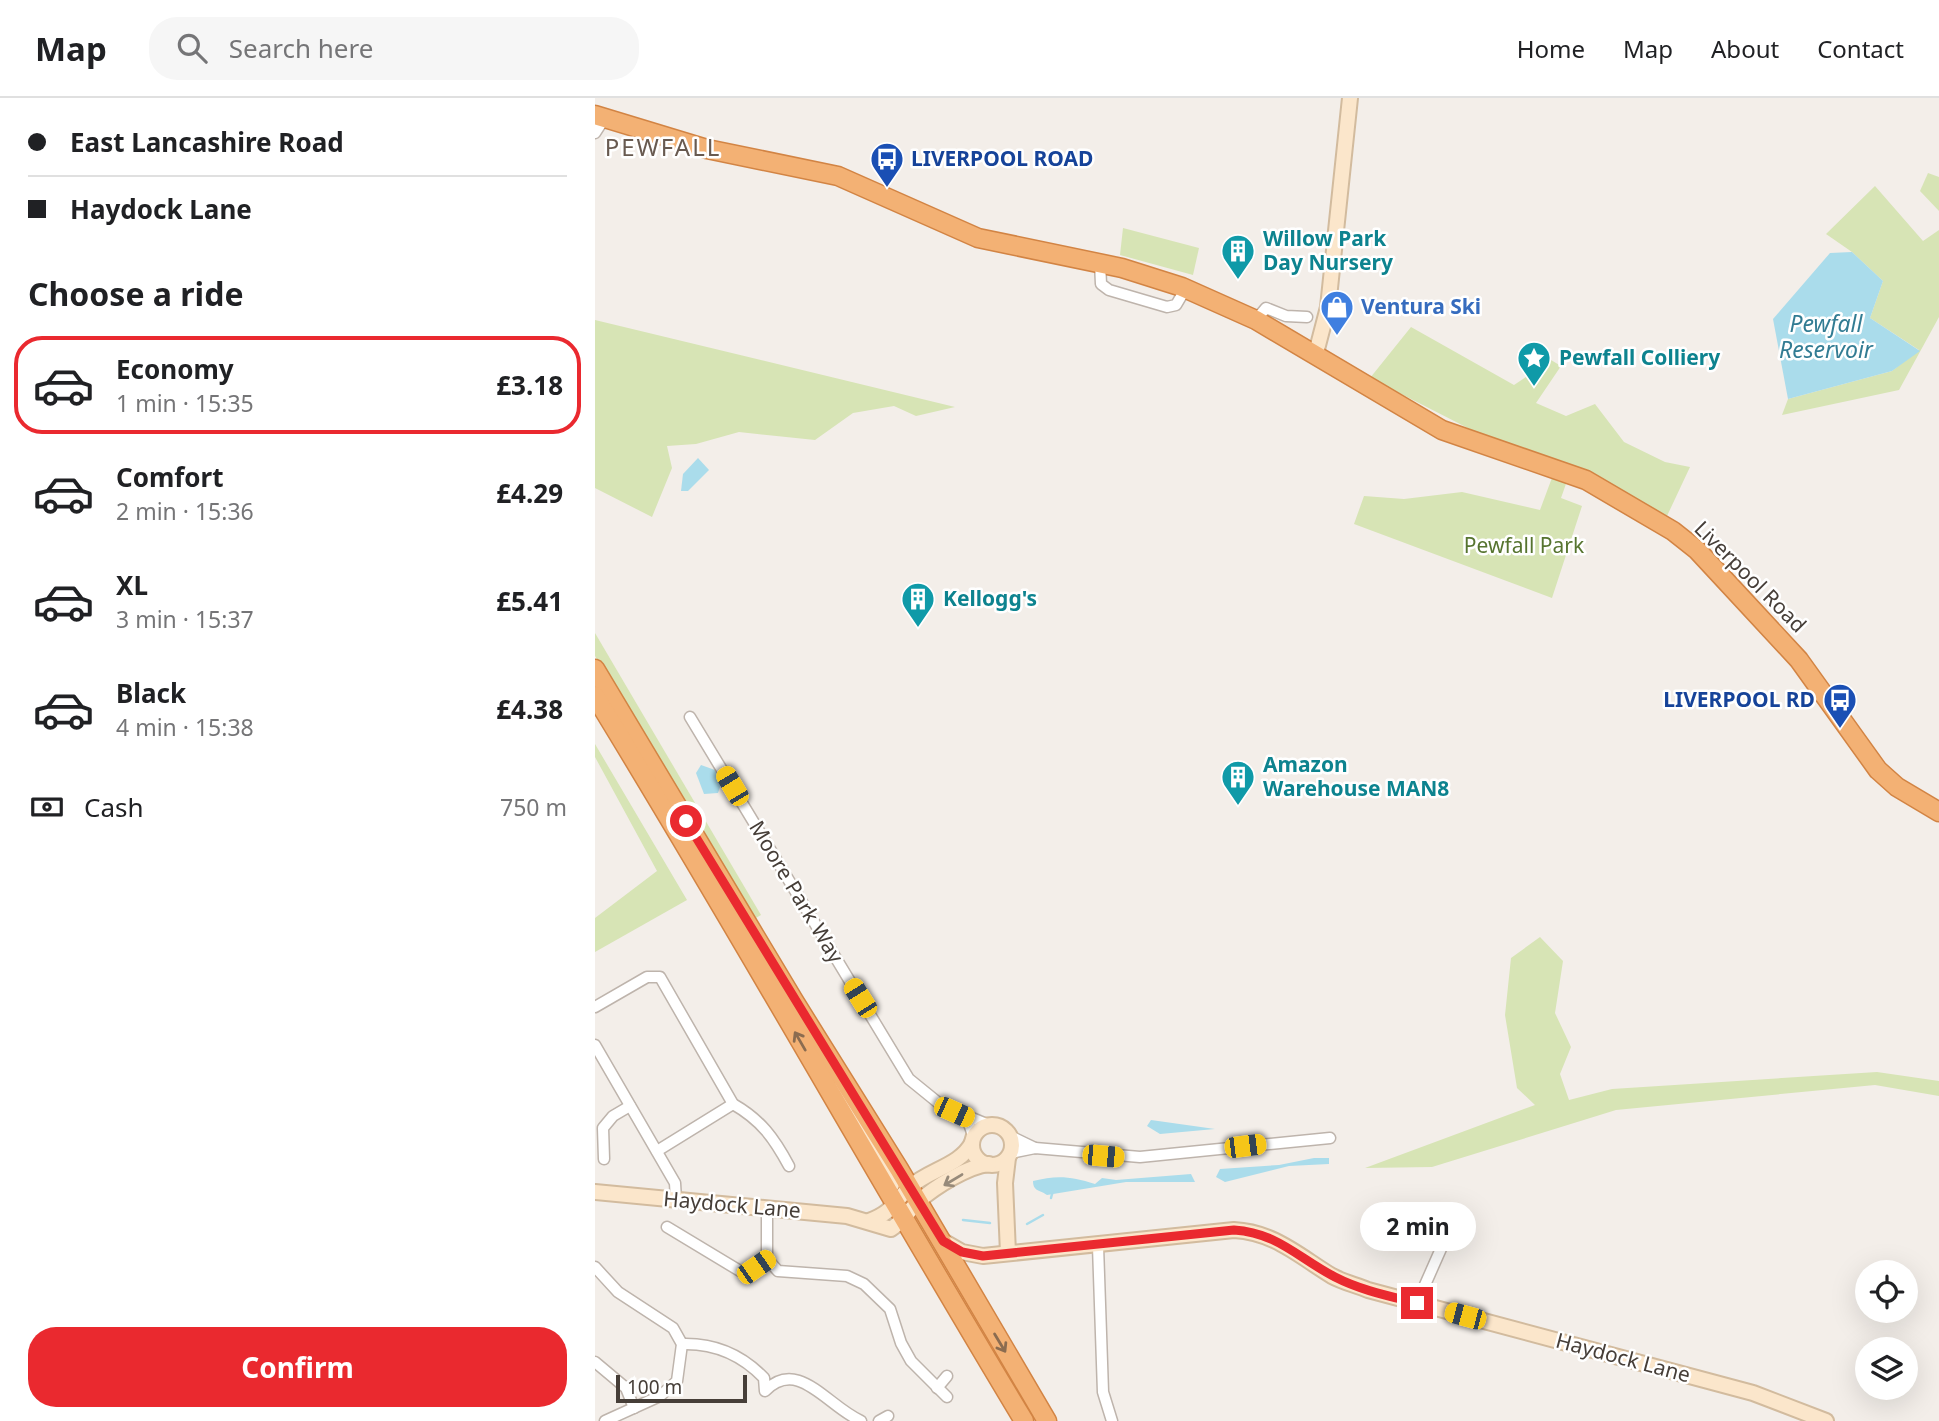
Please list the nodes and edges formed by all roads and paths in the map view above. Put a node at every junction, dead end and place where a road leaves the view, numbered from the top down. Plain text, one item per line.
1 (1350, 98) edge
2 (598, 122) edge
3 (1100, 263) junction
4 (1186, 288) junction
5 (1302, 313) dead end
6 (1256, 320) junction
7 (1316, 353) junction
8 (595, 669) edge
9 (595, 696) edge
10 (690, 717) dead end
11 (1939, 812) edge
12 (595, 1007) edge
13 (595, 1045) edge
14 (733, 1104) junction
15 (631, 1106) junction
16 (967, 1118) junction
17 (989, 1125) junction
18 (1010, 1136) junction
19 (1330, 1138) dead end
20 (973, 1141) junction
21 (1035, 1148) junction
22 (657, 1151) junction
23 (604, 1159) dead end
24 (1001, 1160) junction
25 (789, 1166) dead end
26 (595, 1192) edge
27 (676, 1200) junction
28 (906, 1205) junction
29 (767, 1208) junction
30 (1455, 1217) dead end
31 (667, 1227) dead end
32 (943, 1241) junction
33 (1098, 1246) junction
34 (1008, 1253) junction
35 (983, 1256) junction
36 (767, 1259) junction
37 (595, 1268) edge
38 (964, 1281) junction
39 (1417, 1303) junction
40 (682, 1344) junction
41 (595, 1362) edge
42 (947, 1376) dead end
43 (937, 1388) junction
44 (947, 1397) dead end
45 (634, 1408) junction
46 (605, 1421) edge
47 (861, 1421) edge
48 (1024, 1421) edge
49 (1047, 1421) edge
50 (1112, 1421) edge
51 (1826, 1421) edge

1 - 7 street
2 - 3 highway, Liverpool Road
3 - 4 highway, Liverpool Road
3 - 4 street
4 - 6 highway, Liverpool Road
5 - 6 street
6 - 7 highway, Liverpool Road
7 - 11 highway, Liverpool Road
8 - 28 highway
28 -> 9 highway
10 - 16 street, Moore Park Way
12 - 14 street
13 - 15 street
14 - 22 street
14 - 25 street
15 - 22 street
15 - 23 street
16 - 17 street, Moore Park Way
16 - 20 street
17 - 18 street
17 - 20 street
18 - 21 street
18 - 24 street
19 - 21 street
20 - 24 street
20 - 28 street
21 - 24 street
22 - 27 street
24 -> 28 street
24 - 34 street
26 - 27 street, Haydock Lane
27 - 29 street, Haydock Lane
28 - 29 street, Haydock Lane
28 - 32 highway
28 - 48 highway
29 - 36 street
30 - 39 street
31 - 36 street
32 - 35 street, Haydock Lane
32 - 38 highway
33 - 34 street, Haydock Lane
33 - 39 street, Haydock Lane
33 - 50 street
34 - 35 street, Haydock Lane
35 - 38 street
36 - 43 street
37 - 40 street
38 -> 49 highway
39 - 51 street, Haydock Lane
40 - 45 street
40 - 47 street
41 - 45 street
42 - 43 street
43 - 44 street
45 - 46 street

